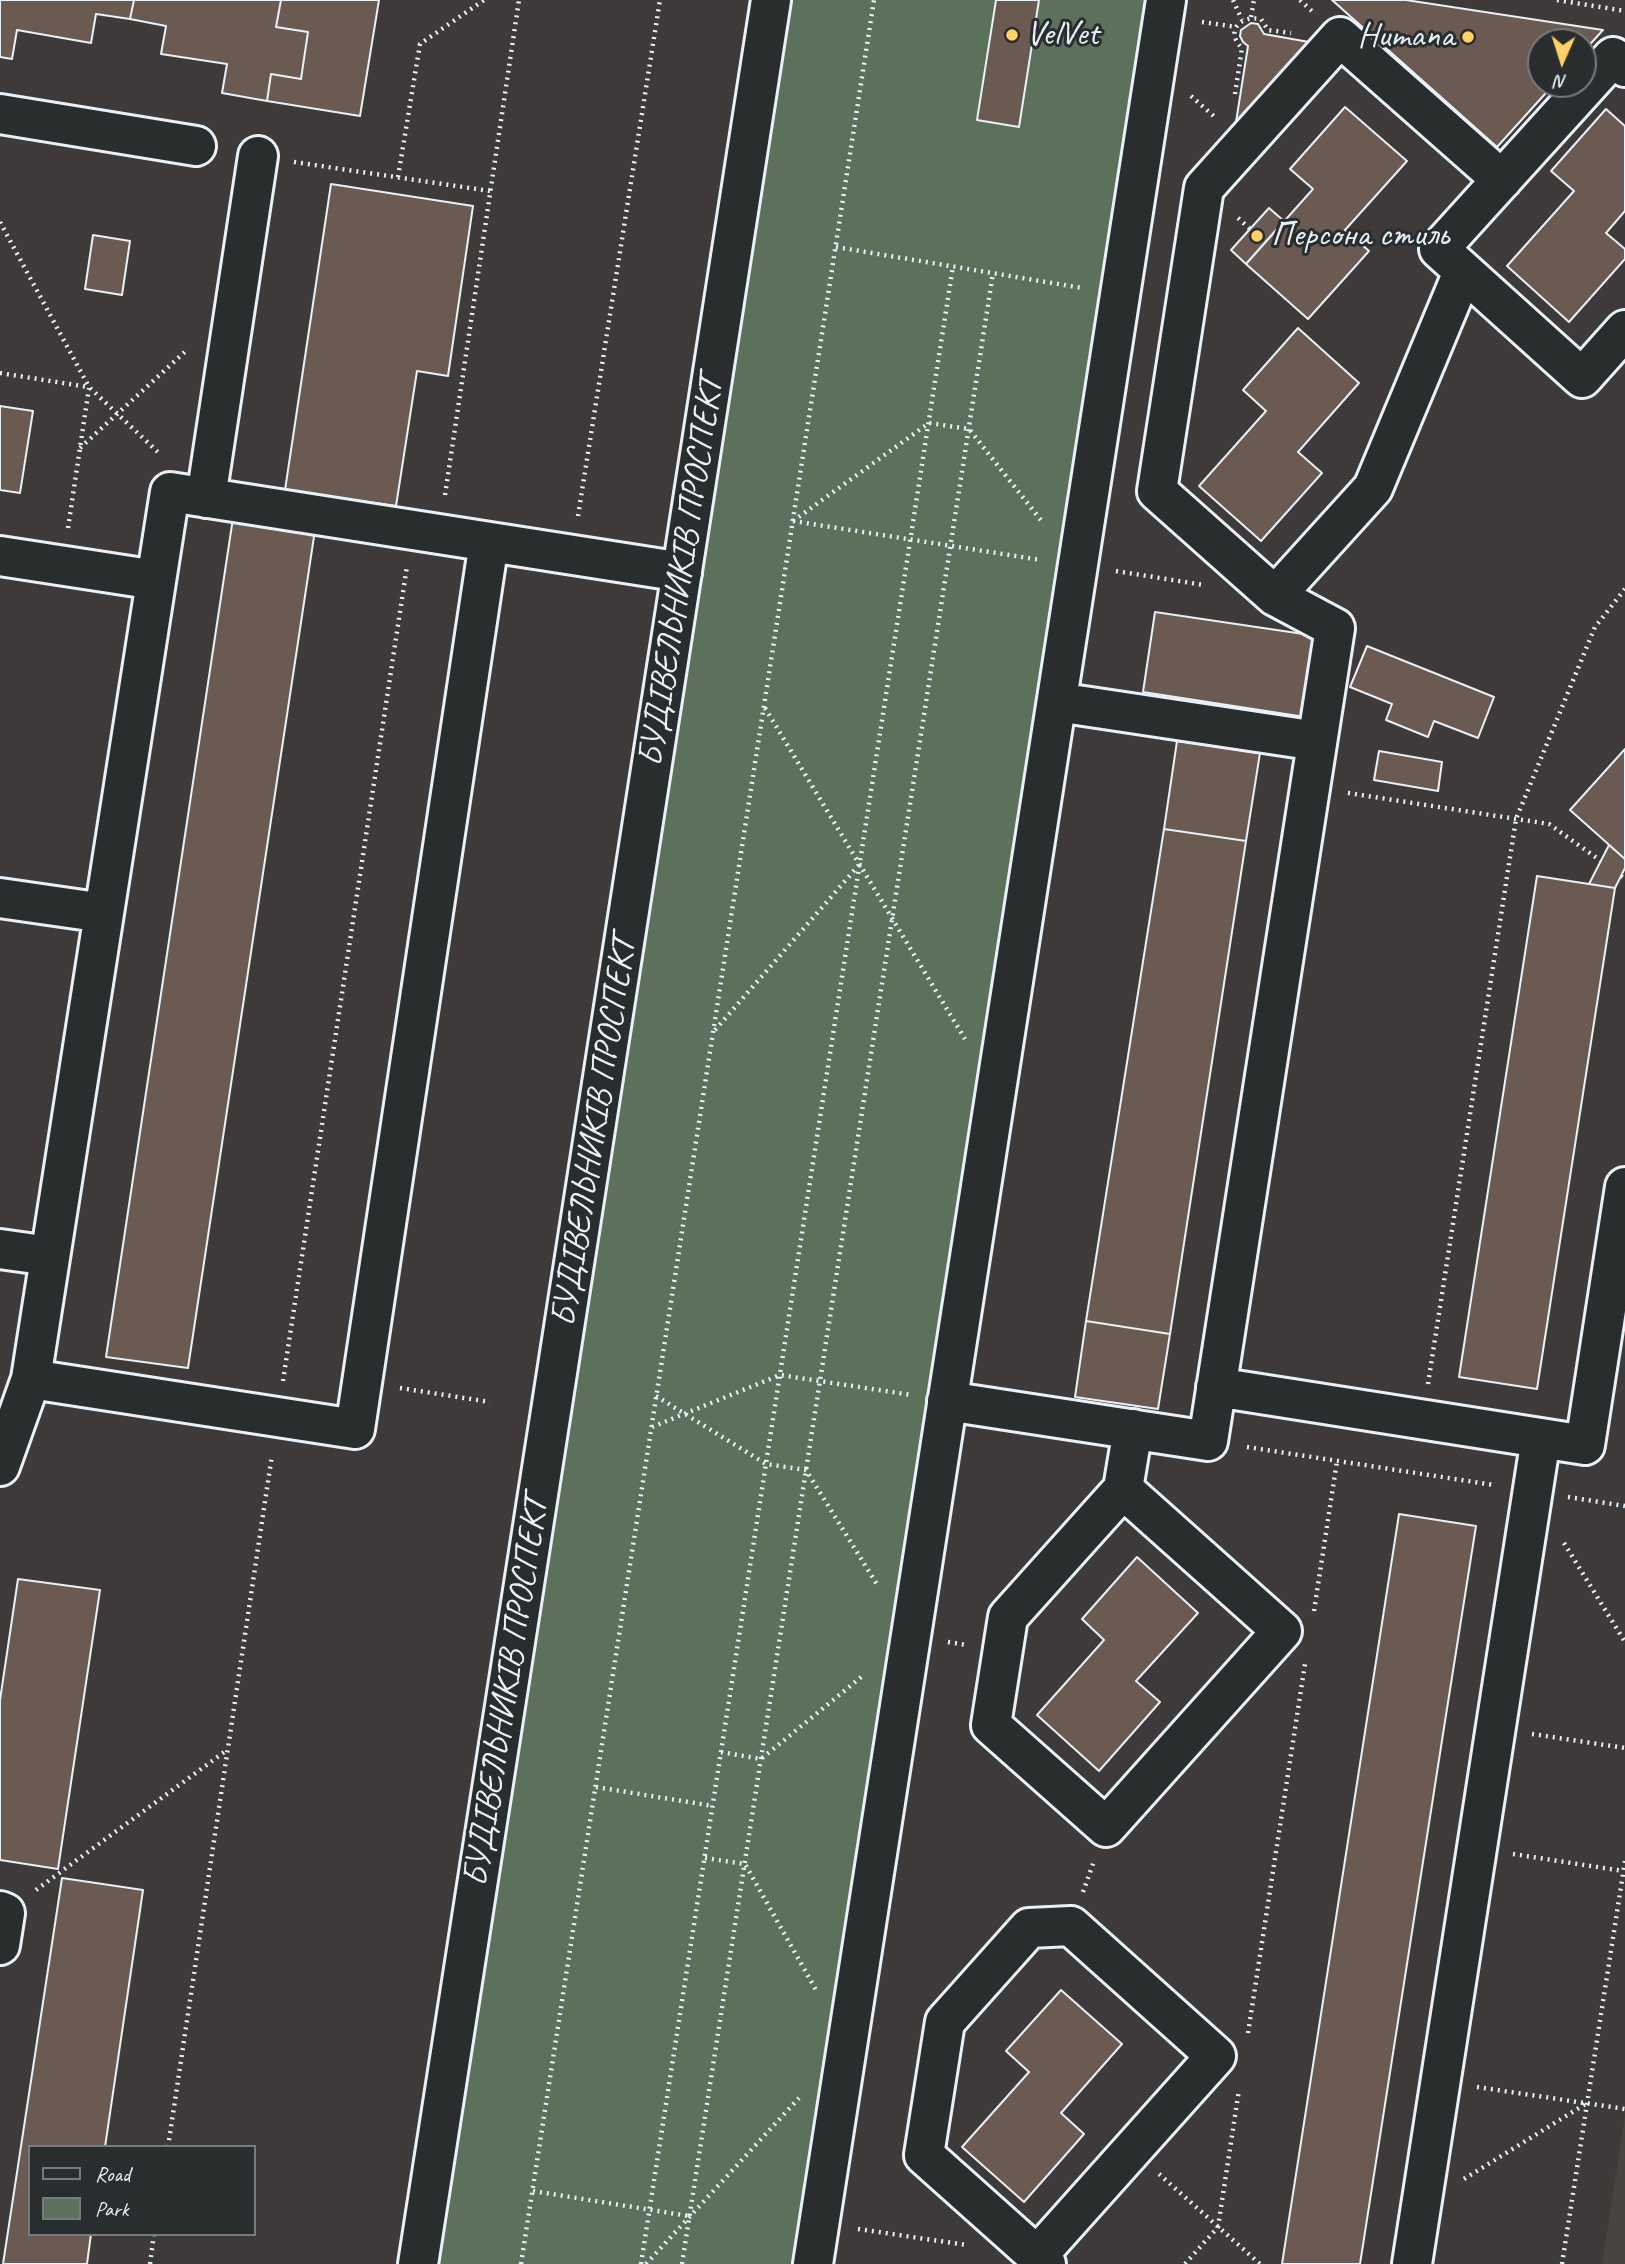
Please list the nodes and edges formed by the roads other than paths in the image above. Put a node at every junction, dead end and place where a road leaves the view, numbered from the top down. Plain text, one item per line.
1 (771, 0) edge
2 (1181, 11) edge
3 (1625, 67) edge
4 (0, 114) edge
5 (196, 146) dead end
6 (258, 156) road end
7 (1502, 180) junction
8 (1464, 272) junction
9 (1625, 330) edge
10 (206, 498) junction
11 (488, 542) junction
12 (0, 556) edge
13 (682, 572) junction
14 (156, 580) junction
15 (1275, 596) junction
16 (1057, 702) junction
17 (1317, 741) junction
18 (0, 898) edge
19 (104, 913) junction
20 (1625, 1188) edge
21 (0, 1248) edge
22 (50, 1256) junction
23 (32, 1379) junction
24 (1216, 1387) junction
25 (947, 1401) junction
26 (1133, 1429) junction
27 (1541, 1438) junction
28 (0, 1466) edge
29 (1123, 1489) junction
30 (1041, 2260) edge
31 (418, 2264) edge
32 (813, 2264) edge
33 (1412, 2264) edge

1 - 13 street, БУДІВЕЛЬНИКІВ ПРОСПЕКТ
2 - 16 street
3 - 7 street
4 - 5 street
6 - 10 street
7 - 8 street
7 - 15 street
8 - 9 street
8 - 15 street
10 - 11 street
10 - 14 street
11 - 13 street
11 - 23 street
12 - 14 street
13 - 31 street, БУДІВЕЛЬНИКІВ ПРОСПЕКТ
14 - 19 street
15 - 17 street
16 - 17 street
16 - 25 street
17 - 24 street
18 - 19 street
19 - 22 street
20 - 27 street
21 - 22 street
22 - 23 street
23 - 28 street
24 - 26 street
24 - 27 street
25 - 26 street
25 - 32 street
26 - 29 street
27 - 33 street
29 - 29 street
30 - 30 street

